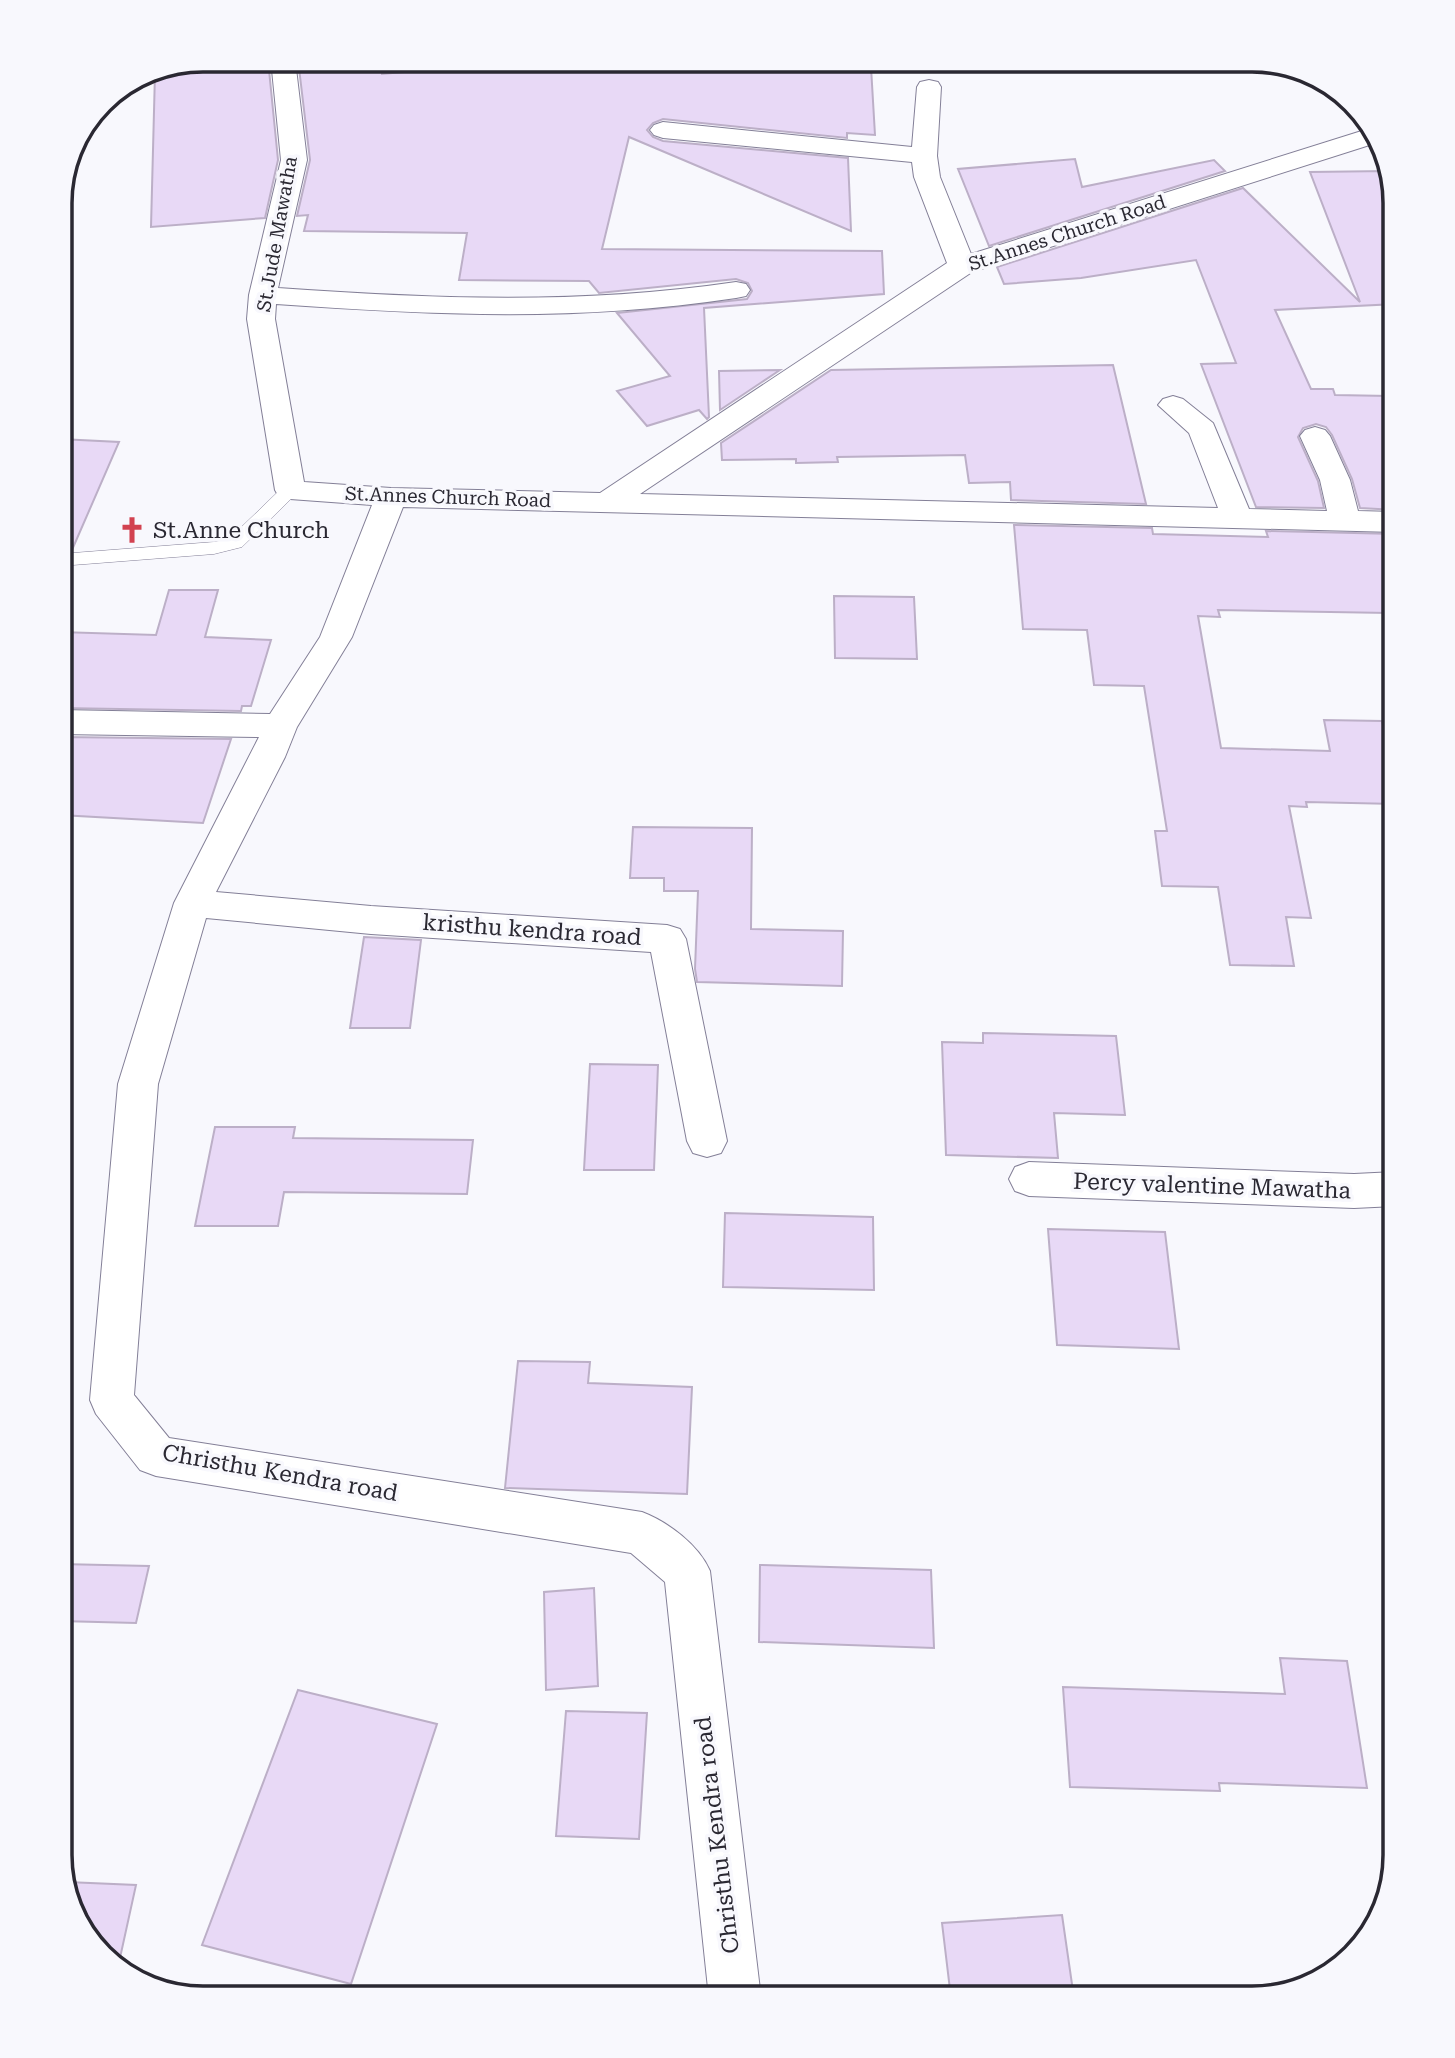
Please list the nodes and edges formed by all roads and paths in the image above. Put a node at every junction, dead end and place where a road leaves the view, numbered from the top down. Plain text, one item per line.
1 (284, 72) edge
2 (929, 87) dead end
3 (663, 130) dead end
4 (1366, 137) edge
5 (924, 156) junction
6 (962, 266) junction
7 (736, 290) dead end
8 (263, 295) junction
9 (1172, 405) dead end
10 (1315, 436) dead end
11 (290, 490) junction
12 (391, 497) junction
13 (607, 502) junction
14 (1238, 518) junction
15 (1345, 521) junction
16 (1383, 522) edge
17 (72, 559) edge
18 (72, 722) edge
19 (280, 726) junction
20 (192, 903) junction
21 (707, 1141) dead end
22 (1029, 1180) dead end
23 (1383, 1190) edge
24 (734, 1986) edge

1 - 8 street, St.Jude Mawatha
2 - 5 street
3 - 5 street
4 - 6 street, St.Annes Church Road
5 - 6 street
6 - 13 street, St.Annes Church Road
7 - 8 street
8 - 11 street, St.Jude Mawatha
9 - 14 street
10 - 15 street
11 - 12 street, St.Annes Church Road
11 - 17 lane
12 - 13 street, St.Annes Church Road
12 - 19 street, Christhu Kendra road
13 - 14 street, St.Annes Church Road
14 - 15 street, St.Annes Church Road
15 - 16 street, St.Annes Church Road
18 - 19 street
19 - 20 street, Christhu Kendra road
20 - 21 street, kristhu kendra road
20 - 24 street, Christhu Kendra road
22 - 23 street, Percy valentine Mawatha

